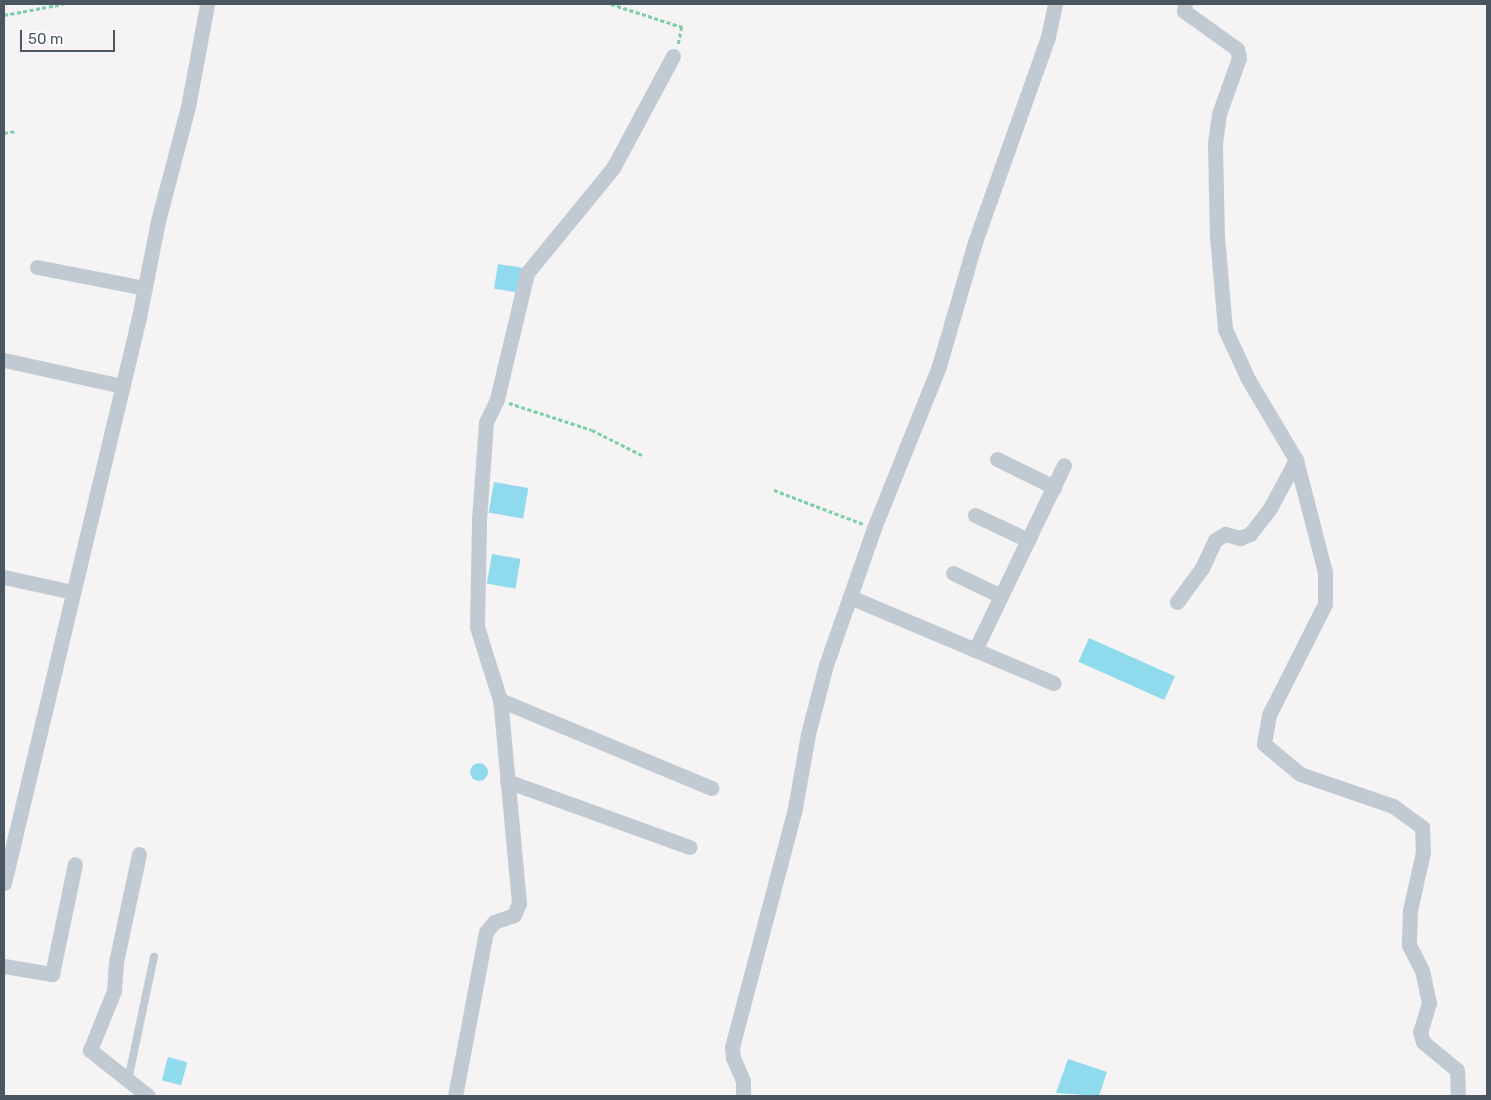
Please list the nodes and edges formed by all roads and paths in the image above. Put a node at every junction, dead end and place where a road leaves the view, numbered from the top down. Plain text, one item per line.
1 (63, 4) edge
2 (207, 4) edge
3 (611, 4) edge
4 (1055, 4) edge
5 (1185, 4) edge
6 (4, 15) edge
7 (673, 56) joint
8 (16, 131) dead end
9 (4, 133) edge
10 (37, 267) dead end
11 (145, 288) junction
12 (4, 360) edge
13 (122, 386) junction
14 (497, 400) junction
15 (642, 454) dead end
16 (997, 460) dead end
17 (1296, 460) junction
18 (1064, 465) dead end
19 (1054, 487) junction
20 (774, 490) dead end
21 (975, 515) dead end
22 (874, 528) junction
23 (1028, 540) junction
24 (953, 573) dead end
25 (4, 577) edge
26 (72, 592) junction
27 (1001, 596) junction
28 (850, 597) junction
29 (1177, 602) dead end
30 (975, 650) junction
31 (1054, 683) dead end
32 (500, 700) junction
33 (507, 781) junction
34 (711, 788) dead end
35 (689, 847) dead end
36 (139, 854) dead end
37 (75, 864) dead end
38 (4, 884) edge
39 (154, 957) dead end
40 (4, 966) edge
41 (128, 1080) junction
42 (148, 1096) edge
43 (455, 1096) edge
44 (743, 1096) edge
45 (1458, 1096) edge

1 - 6 path
2 - 11 street
3 - 7 path
4 - 22 street
5 - 17 street
7 - 14 street
8 - 9 path
10 - 11 street
11 - 13 street
12 - 13 street
13 - 26 street
14 - 15 path
14 - 32 street
16 - 19 street
17 - 29 street
17 - 45 street
18 - 19 street
19 - 23 street
20 - 22 path
21 - 23 street
22 - 28 street
23 - 27 street
24 - 27 street
25 - 26 street
26 - 38 street
27 - 30 street
28 - 30 street
28 - 44 street
30 - 31 street
32 - 33 street
32 - 34 street
33 - 35 street
33 - 43 street
36 - 41 street
37 - 40 street
39 - 41 lane
41 - 42 street

